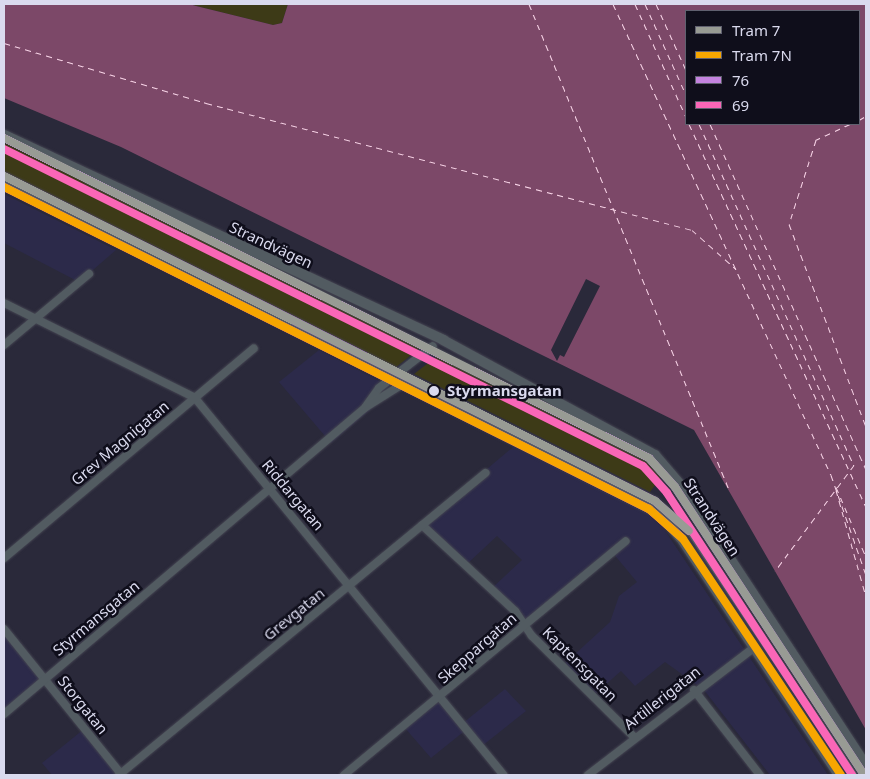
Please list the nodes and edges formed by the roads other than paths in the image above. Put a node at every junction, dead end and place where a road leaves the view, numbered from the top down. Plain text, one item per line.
1 (4, 136) edge
2 (4, 176) edge
3 (4, 183) edge
4 (89, 274) dead end
5 (4, 303) edge
6 (36, 319) junction
7 (4, 345) edge
8 (430, 347) junction
9 (254, 348) dead end
10 (399, 372) junction
11 (390, 379) junction
12 (401, 385) junction
13 (523, 387) junction
14 (195, 398) junction
15 (366, 407) junction
16 (485, 473) dead end
17 (270, 488) junction
18 (422, 525) junction
19 (626, 541) dead end
20 (4, 558) edge
21 (350, 585) junction
22 (4, 628) edge
23 (525, 628) junction
24 (755, 647) junction
25 (45, 680) junction
26 (694, 690) junction
27 (440, 698) junction
28 (4, 714) edge
29 (634, 737) junction
30 (866, 766) edge
31 (120, 775) edge
32 (344, 775) edge
33 (504, 775) edge
34 (588, 775) edge
35 (760, 775) edge
36 (839, 775) edge
37 (854, 775) edge
38 (864, 775) edge

1 - 8 street, Strandvägen
1 - 13 street, Strandvägen
2 - 10 street, Strandvägen
3 - 11 street
4 - 6 street
5 - 6 street, Riddargatan
6 - 7 street
6 - 14 street, Riddargatan
8 - 10 street, Styrmansgatan
8 - 13 street, Strandvägen
8 - 38 street, Strandvägen
9 - 14 street, Grev Magnigatan
10 - 11 street, Styrmansgatan
10 - 37 street, Strandvägen
11 - 12 street
11 - 15 street, Styrmansgatan
12 - 15 street, Styrmansgatan
12 - 24 street
13 - 30 street, Strandvägen
14 - 17 street, Riddargatan
14 - 20 street, Grev Magnigatan
15 - 17 street, Styrmansgatan
16 - 18 street, Grevgatan
17 - 21 street, Riddargatan
17 - 25 street, Styrmansgatan
18 - 21 street, Grevgatan
18 - 23 street, Kaptensgatan
19 - 23 street, Skeppargatan
21 - 27 street, Riddargatan
21 - 31 street, Grevgatan
22 - 25 street, Storgatan
23 - 27 street, Skeppargatan
23 - 29 street, Kaptensgatan
24 - 26 street, Artillerigatan
24 - 36 street
25 - 28 street, Styrmansgatan
25 - 31 street, Storgatan
26 - 29 street, Artillerigatan
26 - 35 street
27 - 32 street, Skeppargatan
27 - 33 street, Riddargatan
29 - 34 street, Artillerigatan

